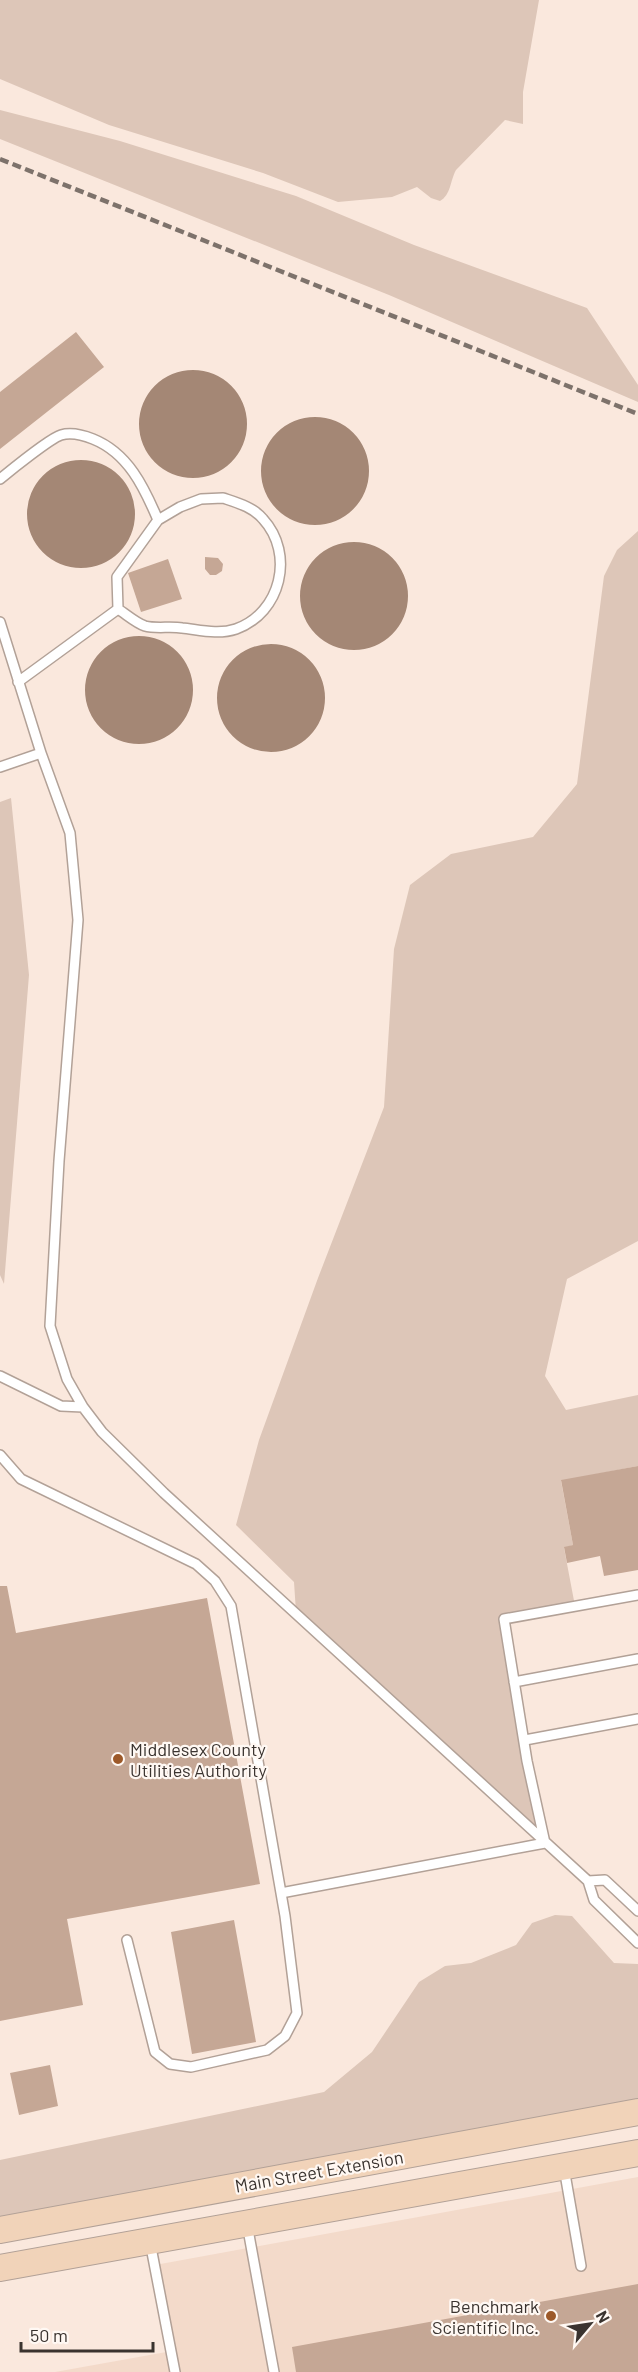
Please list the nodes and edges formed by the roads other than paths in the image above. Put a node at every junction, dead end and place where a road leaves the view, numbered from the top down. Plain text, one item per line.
1 (0, 479) edge
2 (158, 520) junction
3 (118, 609) junction
4 (0, 622) edge
5 (18, 682) junction
6 (40, 753) junction
7 (0, 767) edge
8 (0, 1376) edge
9 (83, 1407) junction
10 (0, 1455) edge
11 (638, 1595) edge
12 (638, 1659) edge
13 (514, 1682) junction
14 (638, 1719) edge
15 (525, 1740) junction
16 (545, 1843) junction
17 (588, 1881) junction
18 (281, 1893) junction
19 (638, 1911) edge
20 (128, 1940) dead end
21 (638, 1943) edge
22 (638, 2112) edge
23 (638, 2153) edge
24 (563, 2165) junction
25 (247, 2223) junction
26 (0, 2230) edge
27 (150, 2240) junction
28 (581, 2266) dead end
29 (0, 2268) edge
30 (175, 2372) edge
31 (274, 2372) edge

1 - 2 lane
2 - 3 lane
2 - 3 lane
3 - 5 lane
4 - 5 lane
5 - 6 lane
6 - 7 lane
6 - 9 lane
8 - 9 lane
9 - 16 lane
10 - 18 lane
11 - 13 lane
12 - 13 lane
13 - 15 lane
14 - 15 lane
15 - 16 lane
16 - 17 lane
16 - 18 lane
17 - 19 lane
17 - 21 lane
18 - 20 lane
22 - 26 main road, Main Street Extension
23 - 24 main road, Main Street Extension
24 - 25 main road, Main Street Extension
24 - 28 lane
25 - 27 main road, Main Street Extension
25 - 31 lane
27 - 29 main road, Main Street Extension
27 - 30 lane

